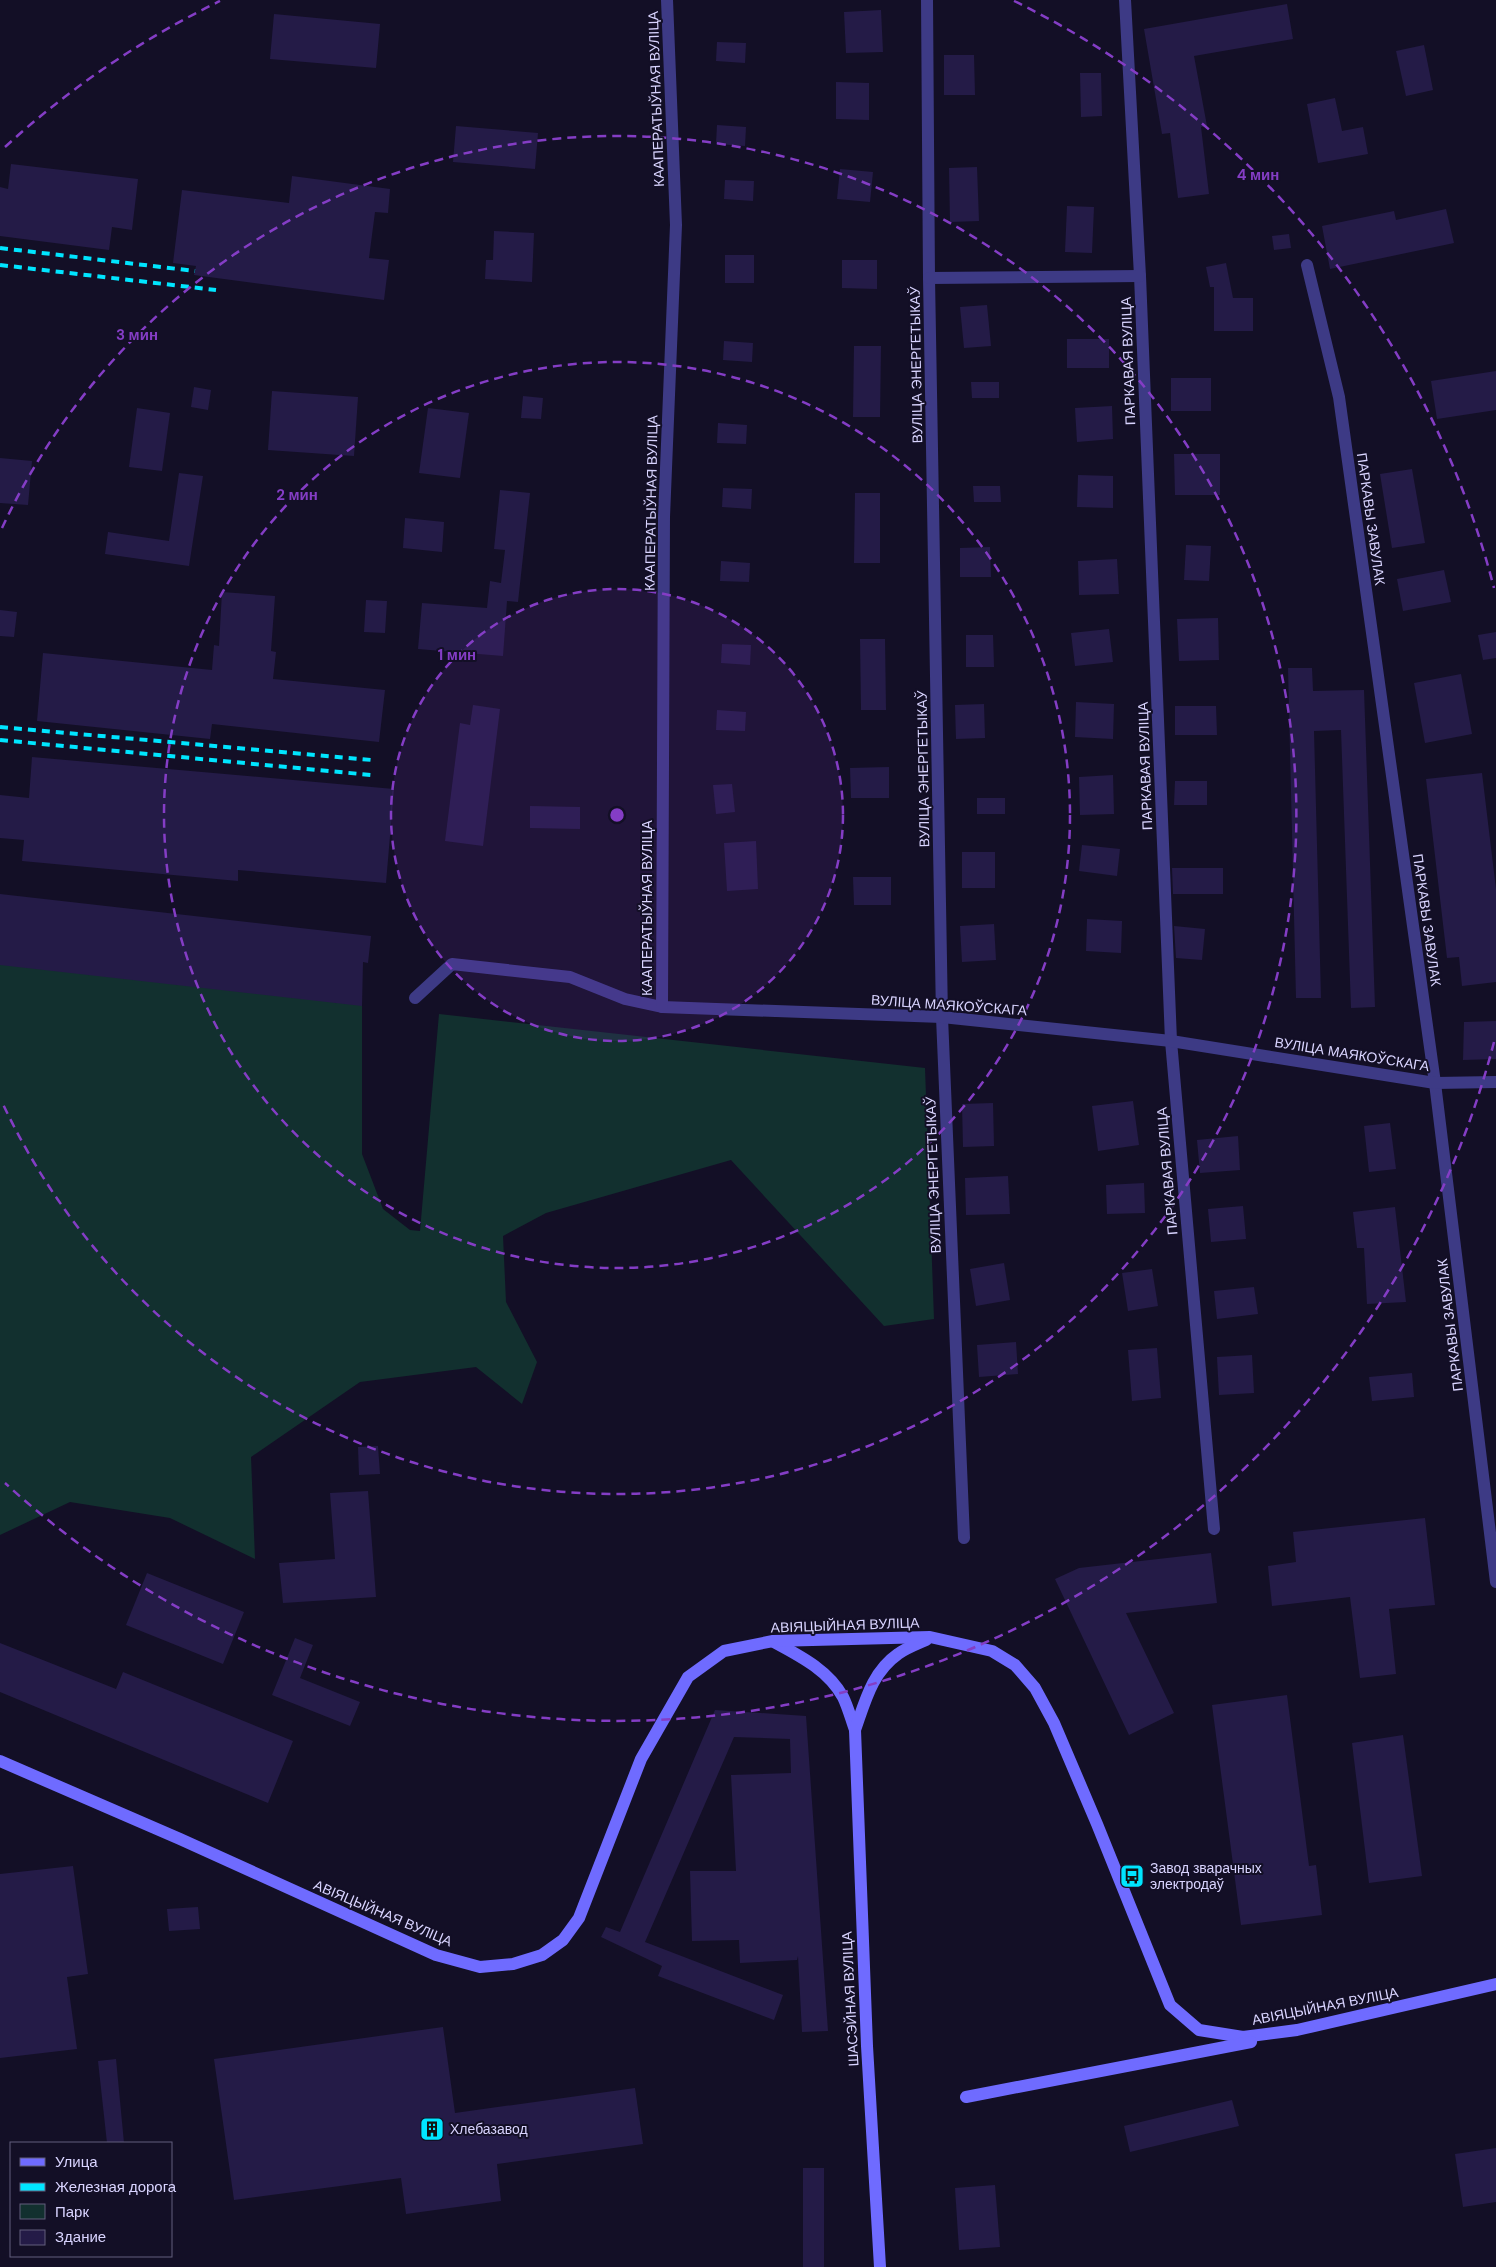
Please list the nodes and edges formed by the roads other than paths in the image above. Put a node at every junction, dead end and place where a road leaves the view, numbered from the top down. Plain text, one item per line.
1 (667, 0) edge
2 (927, 0) edge
3 (1125, 0) edge
4 (1307, 265) dead end
5 (1140, 276) junction
6 (929, 278) junction
7 (415, 998) dead end
8 (662, 1007) junction
9 (942, 1017) junction
10 (1171, 1041) junction
11 (1496, 1082) edge
12 (1435, 1083) junction
13 (1214, 1529) dead end
14 (964, 1538) dead end
15 (1496, 1582) edge
16 (930, 1638) junction
17 (773, 1641) junction
18 (855, 1730) junction
19 (0, 1761) edge
20 (1496, 1984) edge
21 (1297, 2030) junction
22 (966, 2097) dead end
23 (880, 2267) edge

1 - 8 street, КААПЕРАТЫЎНАЯ ВУЛІЦА
2 - 6 street, ВУЛІЦА ЭНЕРГЕТЫКАЎ
3 - 5 street, ПАРКАВАЯ ВУЛІЦА
4 - 12 street, ПАРКАВЫ ЗАВУЛАК
5 - 6 street
5 - 10 street, ПАРКАВАЯ ВУЛІЦА
6 - 9 street, ВУЛІЦА ЭНЕРГЕТЫКАЎ
7 - 8 street, ВУЛІЦА МАЯКОЎСКАГА
8 - 9 street, ВУЛІЦА МАЯКОЎСКАГА
9 - 10 street, ВУЛІЦА МАЯКОЎСКАГА
9 - 14 street, ВУЛІЦА ЭНЕРГЕТЫКАЎ
10 - 12 street, ВУЛІЦА МАЯКОЎСКАГА
10 - 13 street, ПАРКАВАЯ ВУЛІЦА
11 - 12 street, ВУЛІЦА МАЯКОЎСКАГА
12 - 15 street, ПАРКАВЫ ЗАВУЛАК
16 - 17 main road, АВІЯЦЫЙНАЯ ВУЛІЦА
16 - 18 main road
16 - 21 main road, АВІЯЦЫЙНАЯ ВУЛІЦА
17 - 18 main road
17 - 19 main road, АВІЯЦЫЙНАЯ ВУЛІЦА
18 - 23 main road, ШАСЭЙНАЯ ВУЛІЦА
20 - 21 main road, АВІЯЦЫЙНАЯ ВУЛІЦА
21 - 22 main road

